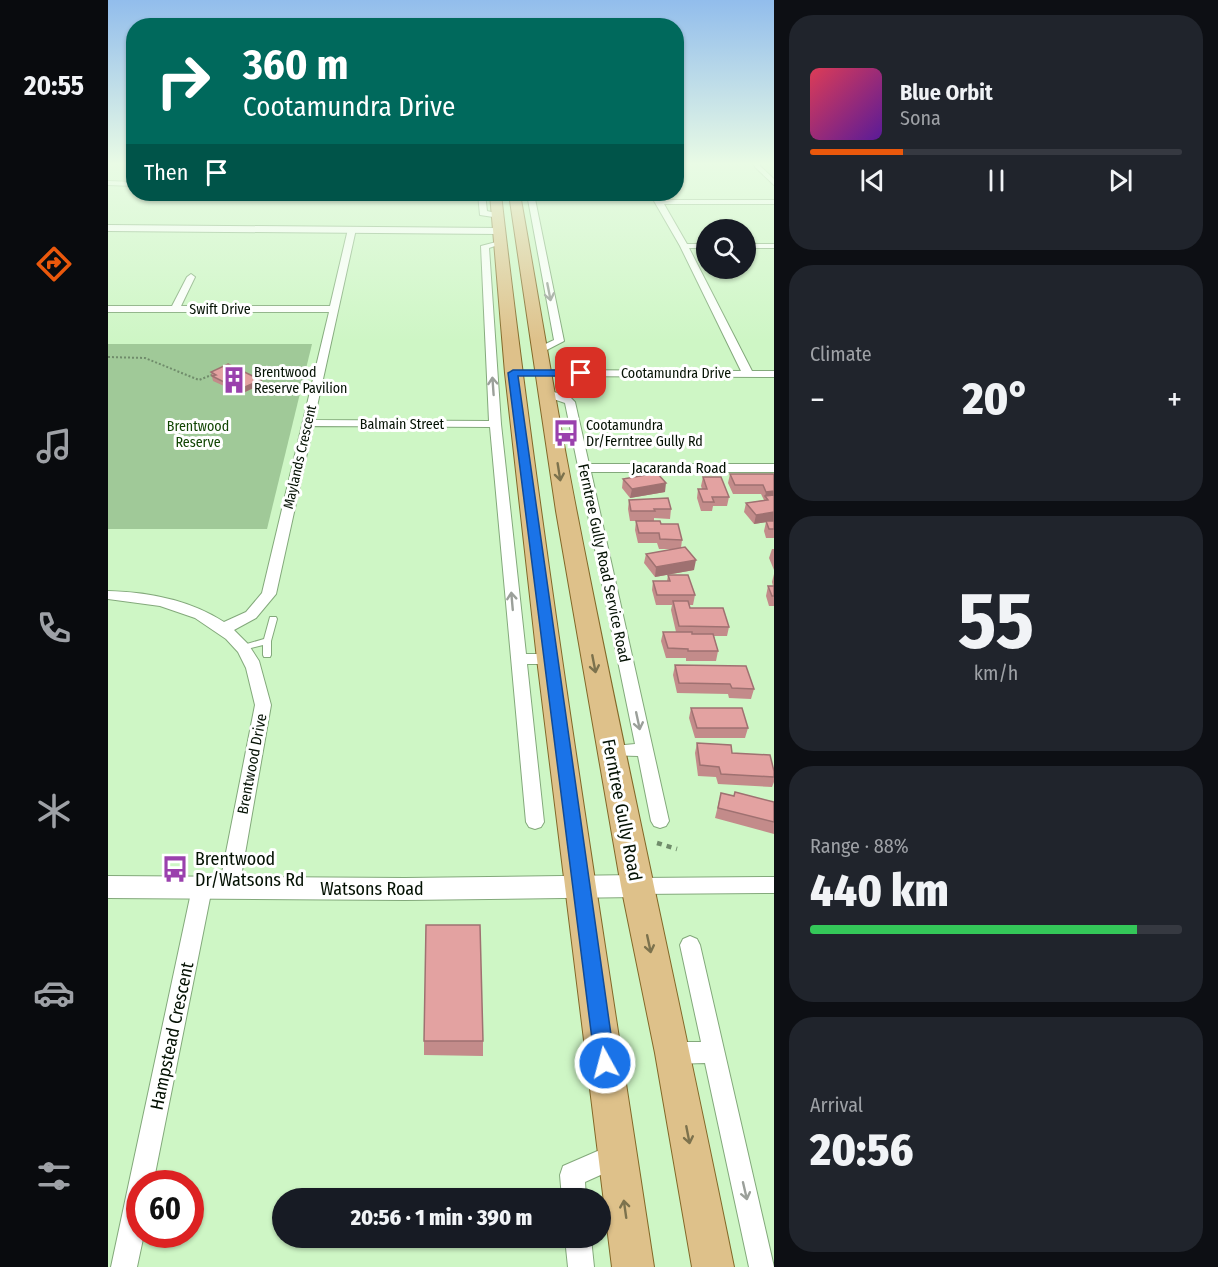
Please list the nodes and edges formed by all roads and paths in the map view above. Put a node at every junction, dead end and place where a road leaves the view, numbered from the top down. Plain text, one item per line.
1 (493, 222) edge
2 (498, 222) edge
3 (518, 222) edge
4 (536, 222) edge
5 (671, 222) edge
6 (108, 228) edge
7 (352, 228) junction
8 (499, 228) junction
9 (519, 229) junction
10 (684, 246) junction
11 (696, 246) edge
12 (756, 246) edge
13 (774, 246) edge
14 (524, 255) junction
15 (542, 255) junction
16 (191, 277) dead end
17 (108, 309) edge
18 (176, 309) junction
19 (332, 309) junction
20 (108, 357) edge
21 (542, 372) junction
22 (216, 373) edge
23 (513, 373) junction
24 (748, 374) junction
25 (774, 374) edge
26 (308, 423) junction
27 (495, 424) junction
28 (584, 468) junction
29 (774, 468) edge
30 (108, 595) edge
31 (273, 619) dead end
32 (223, 629) junction
33 (267, 641) junction
34 (243, 648) junction
35 (267, 655) dead end
36 (549, 658) junction
37 (518, 659) junction
38 (645, 750) junction
39 (610, 751) junction
40 (660, 821) dead end
41 (535, 822) dead end
42 (657, 843) dead end
43 (677, 849) dead end
44 (774, 885) edge
45 (637, 886) junction
46 (108, 887) edge
47 (582, 887) junction
48 (202, 888) junction
49 (229, 888) junction
50 (690, 945) dead end
51 (714, 1052) junction
52 (673, 1053) junction
53 (617, 1155) junction
54 (144, 1170) edge
55 (573, 1188) edge
56 (128, 1248) edge
57 (579, 1248) edge
58 (124, 1267) edge
59 (581, 1267) edge
60 (633, 1267) edge
61 (713, 1267) edge
62 (762, 1267) edge

1 - 8 street
2 - 8 main road
3 - 9 main road, Ferntree Gully Road
4 - 15 street
5 - 10 street
6 - 7 street
7 - 8 street
7 - 19 street, Maylands Crescent
8 - 9 main road
8 - 23 main road
27 -> 8 street
9 - 14 main road, Ferntree Gully Road
10 - 11 street
10 - 24 street
12 - 13 street
14 - 15 street
14 - 21 main road, Ferntree Gully Road
15 -> 21 street
16 - 18 street
17 - 18 street, Swift Drive
18 - 19 street, Swift Drive
19 - 26 street, Maylands Crescent
20 - 22 path
21 - 23 main road
21 - 24 street, Cootamundra Drive
21 - 28 street, Ferntree Gully Road Service Road
21 -> 39 main road, Ferntree Gully Road
23 - 36 main road
24 - 25 street, Cootamundra Drive
26 - 27 street, Balmain Street
26 - 32 street, Maylands Crescent
37 -> 27 street
28 - 29 street, Jacaranda Road
28 -> 38 street, Ferntree Gully Road Service Road
30 - 32 street, Brentwood Drive
31 - 33 lane
32 - 34 street, Brentwood Drive
33 - 34 lane
33 - 35 lane
34 - 49 street, Brentwood Drive
36 - 37 street
36 - 47 main road
37 - 41 street
38 - 39 street
38 - 40 street, Ferntree Gully Road Service Road
39 - 45 main road, Ferntree Gully Road
42 - 43 path
44 - 45 street
45 - 47 street, Watsons Road
45 -> 52 main road, Ferntree Gully Road
46 - 48 street, Watsons Road
47 - 49 street, Watsons Road
47 - 53 main road
48 - 49 street, Watsons Road
48 - 54 street, Hampstead Crescent
50 - 51 street
51 - 52 street
51 -> 62 street
52 -> 61 main road, Ferntree Gully Road
53 - 55 street
60 -> 53 main road
56 - 58 street
57 - 59 street

